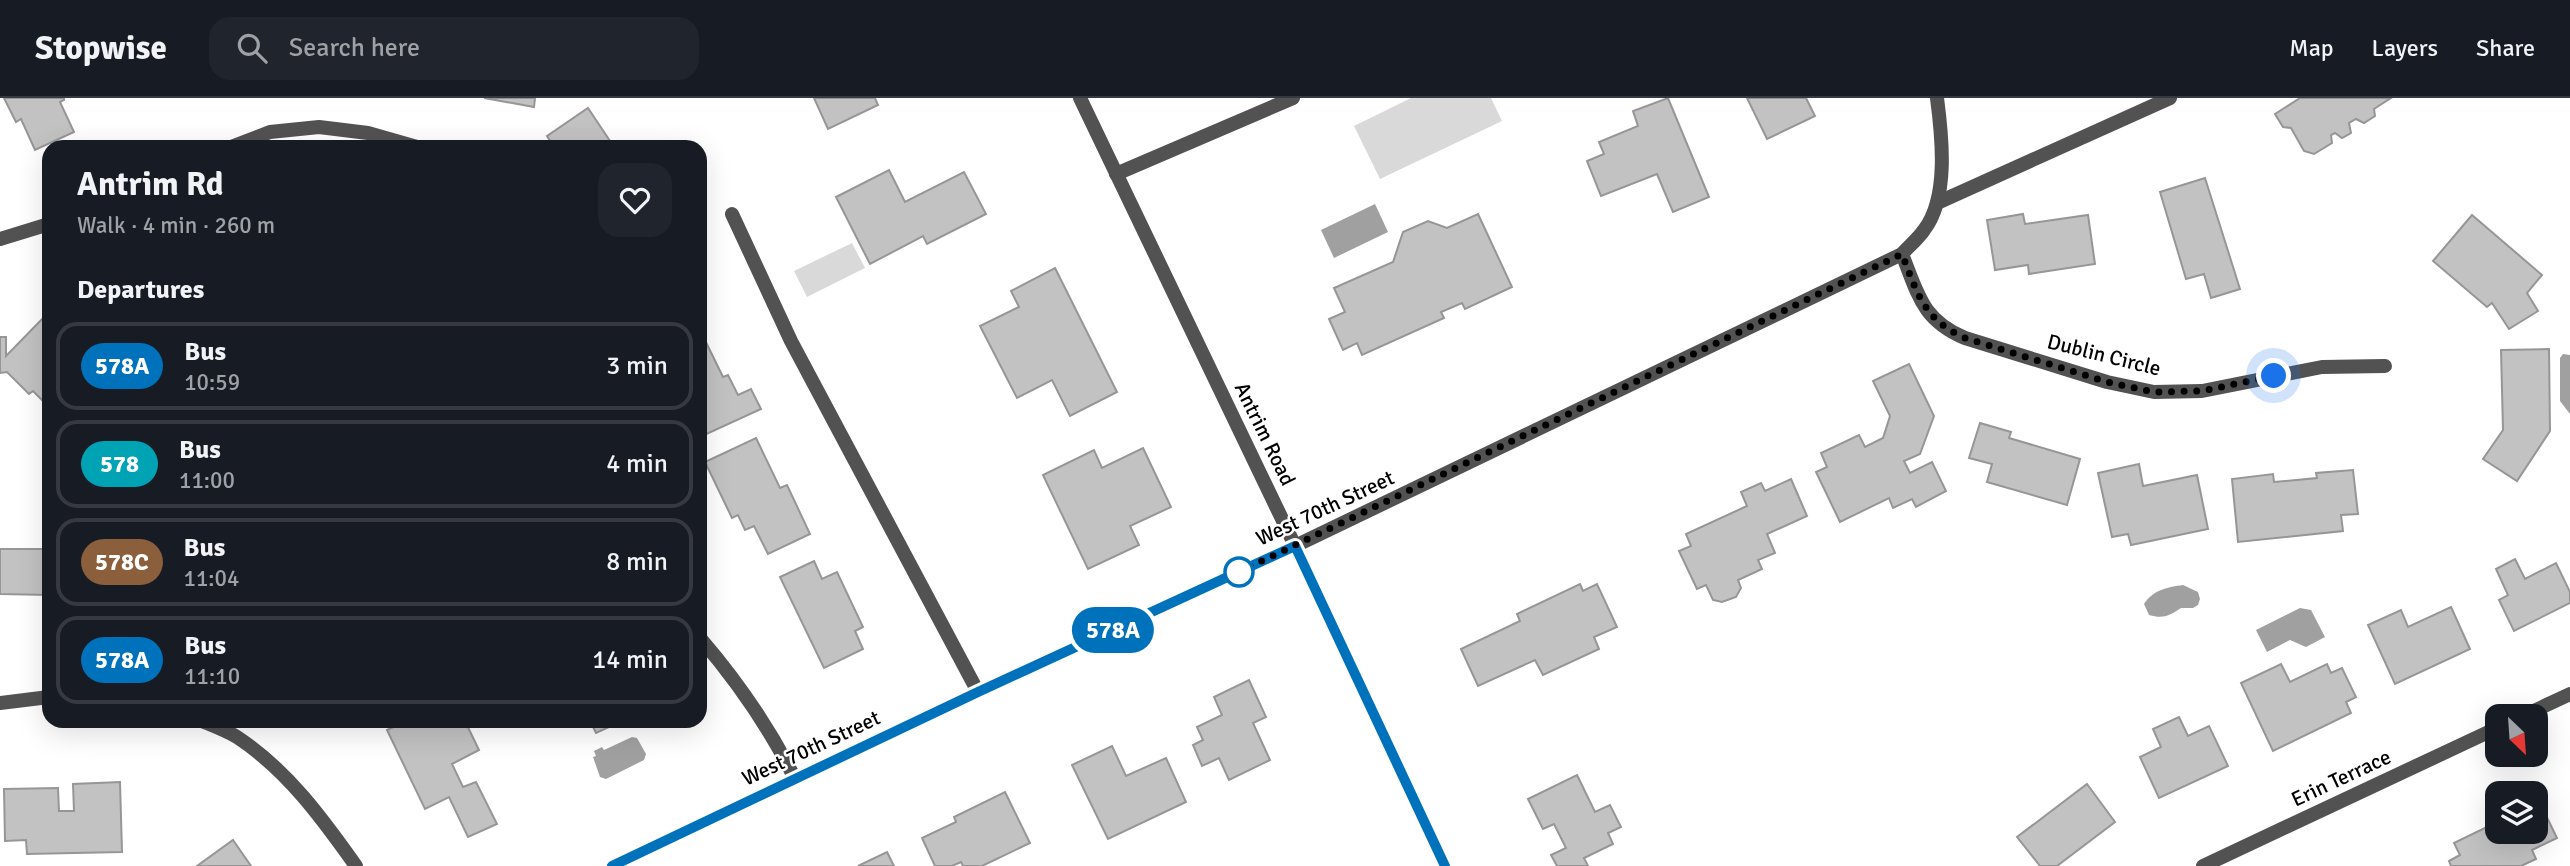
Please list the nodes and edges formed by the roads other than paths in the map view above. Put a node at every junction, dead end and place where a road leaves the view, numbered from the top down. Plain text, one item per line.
1 (1080, 98) edge
2 (1293, 98) edge
3 (1937, 98) edge
4 (2170, 98) edge
5 (249, 140) edge
6 (391, 140) edge
7 (1116, 174) junction
8 (1937, 203) junction
9 (732, 214) dead end
10 (42, 226) edge
11 (0, 239) edge
12 (1902, 254) junction
13 (2385, 366) dead end
14 (1295, 546) junction
15 (707, 647) edge
16 (978, 692) junction
17 (2570, 694) edge
18 (42, 698) edge
19 (0, 704) edge
20 (2548, 704) edge
21 (218, 728) edge
22 (2485, 734) edge
23 (795, 779) junction
24 (356, 866) edge
25 (612, 866) edge
26 (1445, 866) edge
27 (2203, 866) edge

1 - 7 street, Antrim Road
2 - 7 street
3 - 8 street
4 - 8 street
5 - 6 street
7 - 14 street, Antrim Road
8 - 12 street
9 - 16 street
10 - 11 street
12 - 13 street, Dublin Circle
12 - 14 street, West 70th Street
14 - 16 street, West 70th Street
14 - 26 street, Antrim Road
15 - 23 street
16 - 23 street, West 70th Street
17 - 20 street
18 - 19 street
21 - 24 street
22 - 27 street, Erin Terrace
23 - 25 street, West 70th Street

